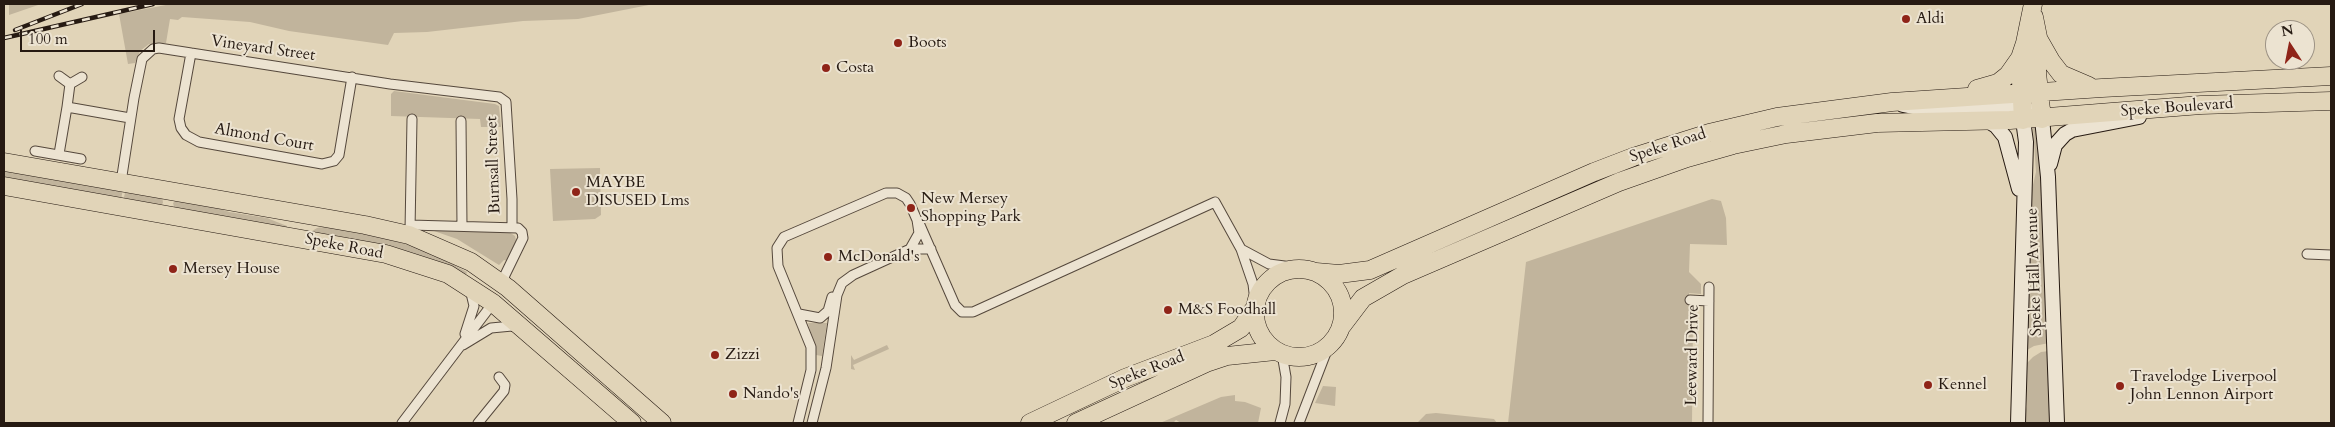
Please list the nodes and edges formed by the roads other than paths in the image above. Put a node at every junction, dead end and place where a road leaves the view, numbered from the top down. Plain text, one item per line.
1 (2033, 6) edge
2 (2032, 40) junction
3 (191, 53) junction
4 (59, 76) dead end
5 (2331, 76) edge
6 (82, 77) dead end
7 (352, 77) junction
8 (70, 84) junction
9 (2102, 88) junction
10 (2331, 101) edge
11 (506, 102) joint
12 (1892, 102) junction
13 (2201, 105) junction
14 (2022, 106) junction
15 (2041, 106) junction
16 (67, 107) junction
17 (130, 118) junction
18 (412, 119) dead end
19 (460, 121) dead end
20 (1988, 121) junction
21 (36, 151) dead end
22 (59, 154) junction
23 (81, 159) dead end
24 (4, 162) edge
25 (1619, 162) junction
26 (2048, 177) junction
27 (1625, 180) junction
28 (121, 182) junction
29 (4, 186) edge
30 (170, 191) junction
31 (2023, 204) junction
32 (165, 213) junction
33 (917, 220) junction
34 (462, 226) junction
35 (512, 227) junction
36 (410, 230) junction
37 (910, 249) junction
38 (931, 249) junction
39 (1241, 249) junction
40 (2307, 254) dead end
41 (2331, 254) edge
42 (1308, 270) junction
43 (1709, 287) dead end
44 (469, 288) junction
45 (508, 288) junction
46 (837, 295) junction
47 (1690, 300) dead end
48 (1709, 301) junction
49 (493, 303) junction
50 (1255, 306) junction
51 (799, 314) junction
52 (1341, 326) junction
53 (526, 332) junction
54 (1329, 345) junction
55 (459, 348) junction
56 (1278, 352) junction
57 (499, 377) dead end
58 (402, 423) edge
59 (478, 423) edge
60 (632, 423) edge
61 (662, 423) edge
62 (798, 423) edge
63 (812, 423) edge
64 (1030, 423) edge
65 (1076, 423) edge
66 (1280, 423) edge
67 (1299, 423) edge
68 (1708, 423) edge
69 (2018, 423) edge
70 (2057, 423) edge

1 - 2 highway
2 - 9 highway
2 - 12 highway
2 - 14 highway
2 - 15 highway
3 - 7 street, Vineyard Street
3 - 7 street, Almond Court
3 - 17 street, Vineyard Street
4 - 8 street
5 - 9 highway, Speke Boulevard
6 - 8 street
7 - 11 street, Vineyard Street
8 - 16 street
9 - 15 highway, Speke Boulevard
10 - 13 highway, Speke Boulevard
11 - 35 street, Burnsall Street
12 - 14 highway, Speke Road
12 - 25 highway, Speke Road
13 - 15 highway, Speke Boulevard
13 - 26 street
14 - 15 highway, Speke Boulevard
14 - 15 highway
14 - 20 highway, Speke Road
14 - 31 street, Speke Hall Avenue
15 - 26 street, Speke Hall Avenue
16 - 17 street
16 - 22 street
17 - 28 street, Vineyard Street
18 - 36 street
19 - 34 street
20 - 27 highway, Speke Road
20 - 31 street
21 - 22 street
22 - 23 street
24 - 28 highway, Speke Road
25 - 27 highway
25 - 42 highway, Speke Road
26 - 70 street, Speke Hall Avenue
27 - 52 highway, Speke Road
28 - 30 highway, Speke Road
29 - 32 highway, Speke Road
30 - 32 highway
30 - 36 highway, Speke Road
31 - 69 street, Speke Hall Avenue
32 - 44 highway, Speke Road
33 - 37 street
33 - 38 street
33 - 51 street
34 - 35 street, Speke Road
34 - 36 street, Speke Road
35 - 45 street
36 - 45 highway, Speke Road
37 - 38 street
37 - 46 street
38 - 39 street
39 - 42 street
39 - 50 street
40 - 41 street
42 - 50 highway
42 - 52 highway
43 - 48 street, Leeward Drive
44 - 49 highway, Speke Road
44 - 55 street
45 - 49 highway
45 - 61 highway, Speke Road
46 - 51 street
46 - 63 street
47 - 48 street
48 - 68 street, Leeward Drive
49 - 53 highway, Speke Road
49 - 55 street
50 - 56 highway
50 - 64 highway, Speke Road
51 - 62 street
52 - 54 highway
53 - 55 street
53 - 60 highway, Speke Road
54 - 56 highway
54 - 67 street
55 - 58 street
56 - 65 highway, Speke Road
56 - 66 street
57 - 59 street

